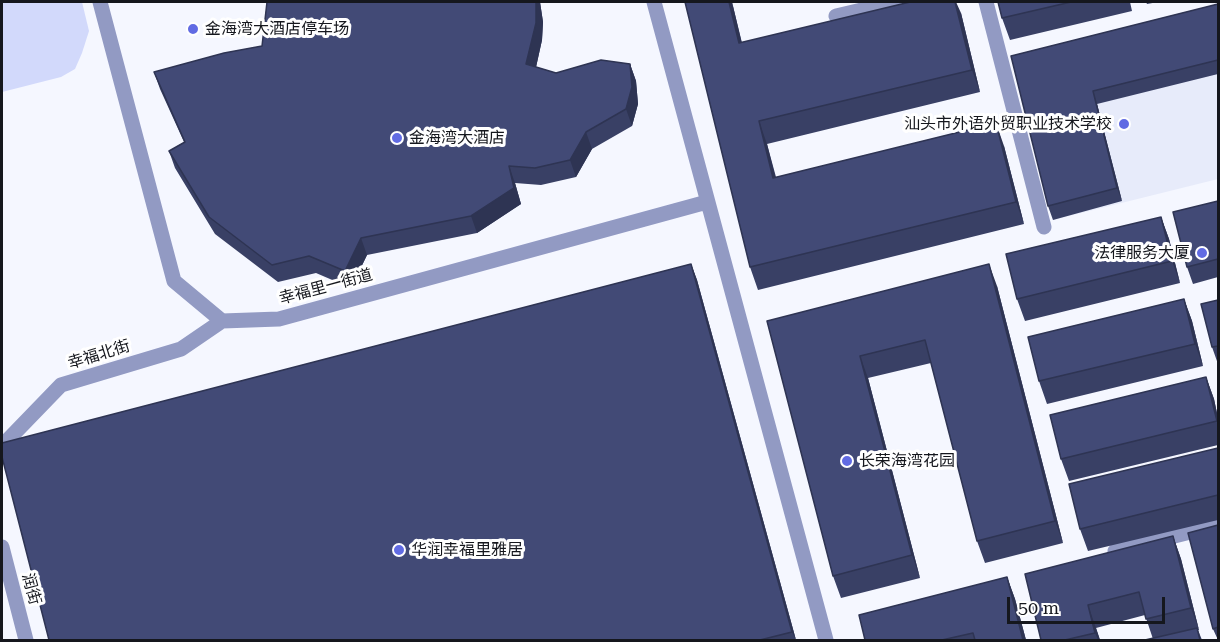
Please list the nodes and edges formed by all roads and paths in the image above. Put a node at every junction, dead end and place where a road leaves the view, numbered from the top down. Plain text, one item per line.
1 (100, 2) edge
2 (654, 2) edge
3 (896, 2) edge
4 (986, 2) edge
5 (836, 16) dead end
6 (707, 202) junction
7 (1044, 227) dead end
8 (222, 321) junction
9 (2, 446) edge
10 (1218, 525) edge
11 (2, 546) edge
12 (1115, 551) edge
13 (26, 640) edge
14 (826, 640) edge

1 - 8 street
2 - 6 street
3 - 5 street
4 - 7 street
6 - 8 street, 幸福里一街道
6 - 14 street
8 - 9 street, 幸福北街
10 - 12 street
11 - 13 street, 润街

